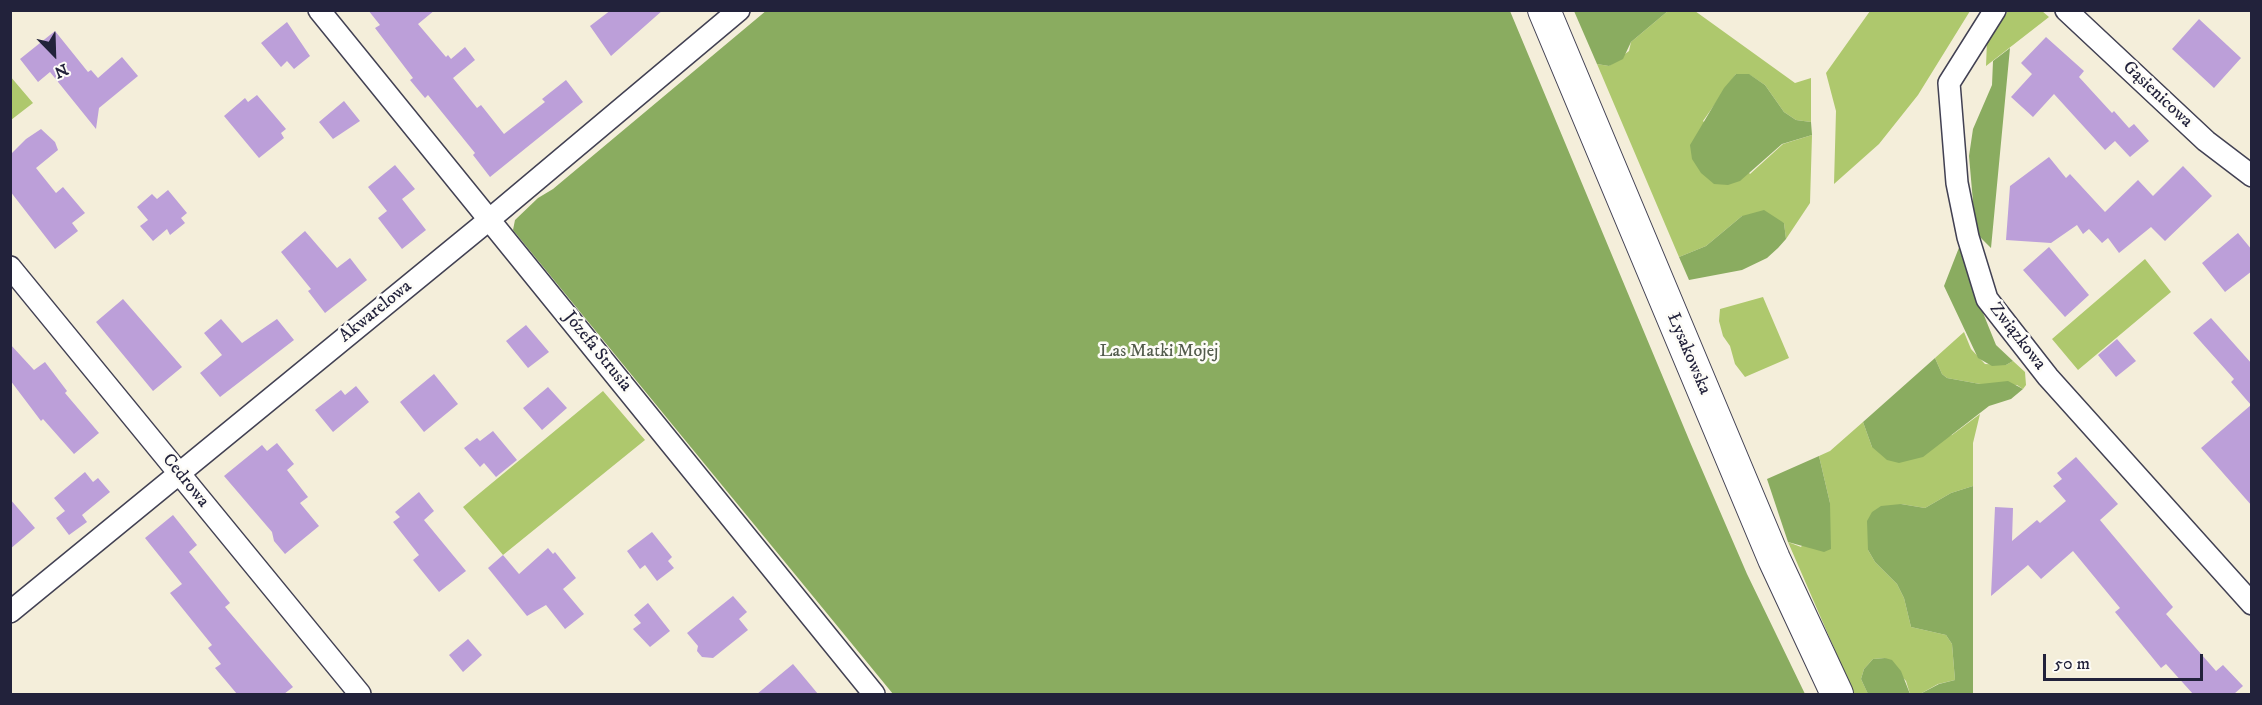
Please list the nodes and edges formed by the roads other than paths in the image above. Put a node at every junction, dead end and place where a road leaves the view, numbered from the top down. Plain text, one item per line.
1 (319, 10) edge
2 (739, 10) edge
3 (1544, 10) edge
4 (1995, 10) edge
5 (2066, 10) edge
6 (2252, 176) edge
7 (490, 219) junction
8 (10, 267) edge
9 (179, 473) junction
10 (2252, 604) edge
11 (10, 612) edge
12 (360, 694) edge
13 (874, 694) edge
14 (1837, 694) edge

1 - 7 street, Józefa Strusia
2 - 7 street, Akwarelowa
3 - 14 street, Łysakowska
4 - 10 street, Związkowa
5 - 6 street, Gąsienicowa
7 - 9 street, Akwarelowa
7 - 13 street, Józefa Strusia
8 - 9 street, Cedrowa
9 - 11 street, Akwarelowa
9 - 12 street, Cedrowa

